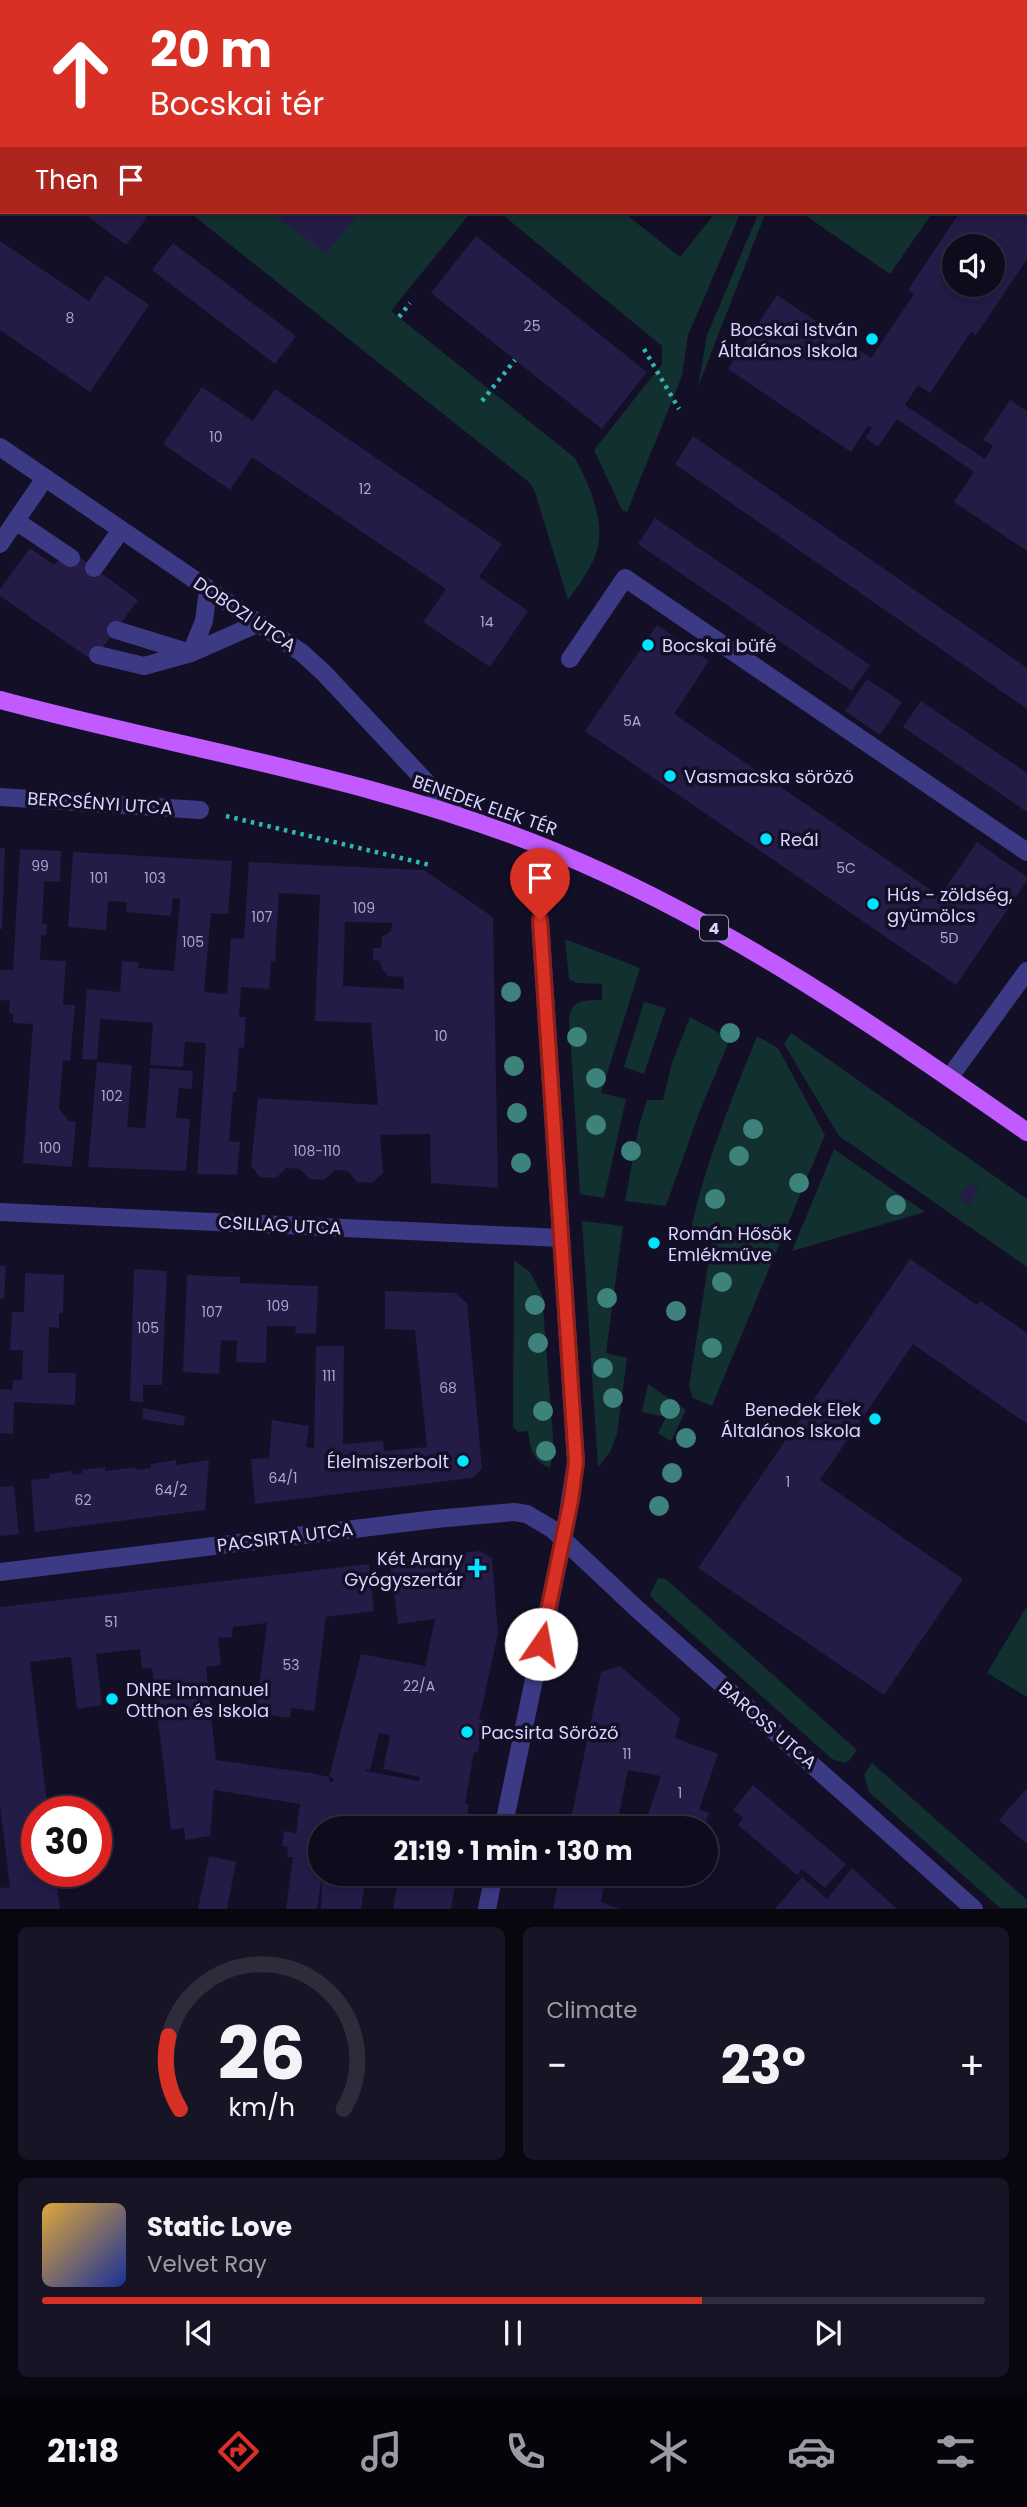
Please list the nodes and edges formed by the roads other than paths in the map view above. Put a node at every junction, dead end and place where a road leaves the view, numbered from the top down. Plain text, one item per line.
1 (0, 447) edge
2 (45, 478) junction
3 (16, 521) junction
4 (121, 530) junction
5 (0, 544) edge
6 (71, 558) dead end
7 (94, 568) dead end
8 (208, 589) junction
9 (259, 623) junction
10 (116, 630) dead end
11 (191, 653) junction
12 (98, 655) dead end
13 (570, 659) dead end
14 (0, 699) edge
15 (0, 797) edge
16 (200, 810) road end
17 (459, 817) junction
18 (1027, 852) edge
19 (540, 920) dead end
20 (1027, 971) edge
21 (949, 1078) junction
22 (1027, 1132) edge
23 (0, 1212) edge
24 (561, 1238) junction
25 (563, 1539) junction
26 (0, 1572) edge
27 (506, 1816) edge
28 (491, 1886) edge
29 (486, 1909) edge
30 (974, 1909) edge

1 - 2 street, DOBOZI UTCA
2 - 3 street
2 - 4 street, DOBOZI UTCA
3 - 5 street
3 - 6 street
4 - 7 street
4 - 8 street, DOBOZI UTCA
8 - 9 street, DOBOZI UTCA
8 - 11 street
9 - 11 street
9 - 17 street, DOBOZI UTCA
10 - 11 street
11 - 12 street
13 - 18 street
14 - 17 main road, BENEDEK ELEK TÉR / 4
15 - 16 street, BERCSÉNYI UTCA
17 - 21 main road, BENEDEK ELEK TÉR / 4
19 - 24 street
20 - 21 street
21 - 22 main road, 4
23 - 24 street, CSILLAG UTCA
24 - 25 street
25 - 26 street, PACSIRTA UTCA
25 - 27 street
25 - 30 street, BAROSS UTCA
28 - 29 street

